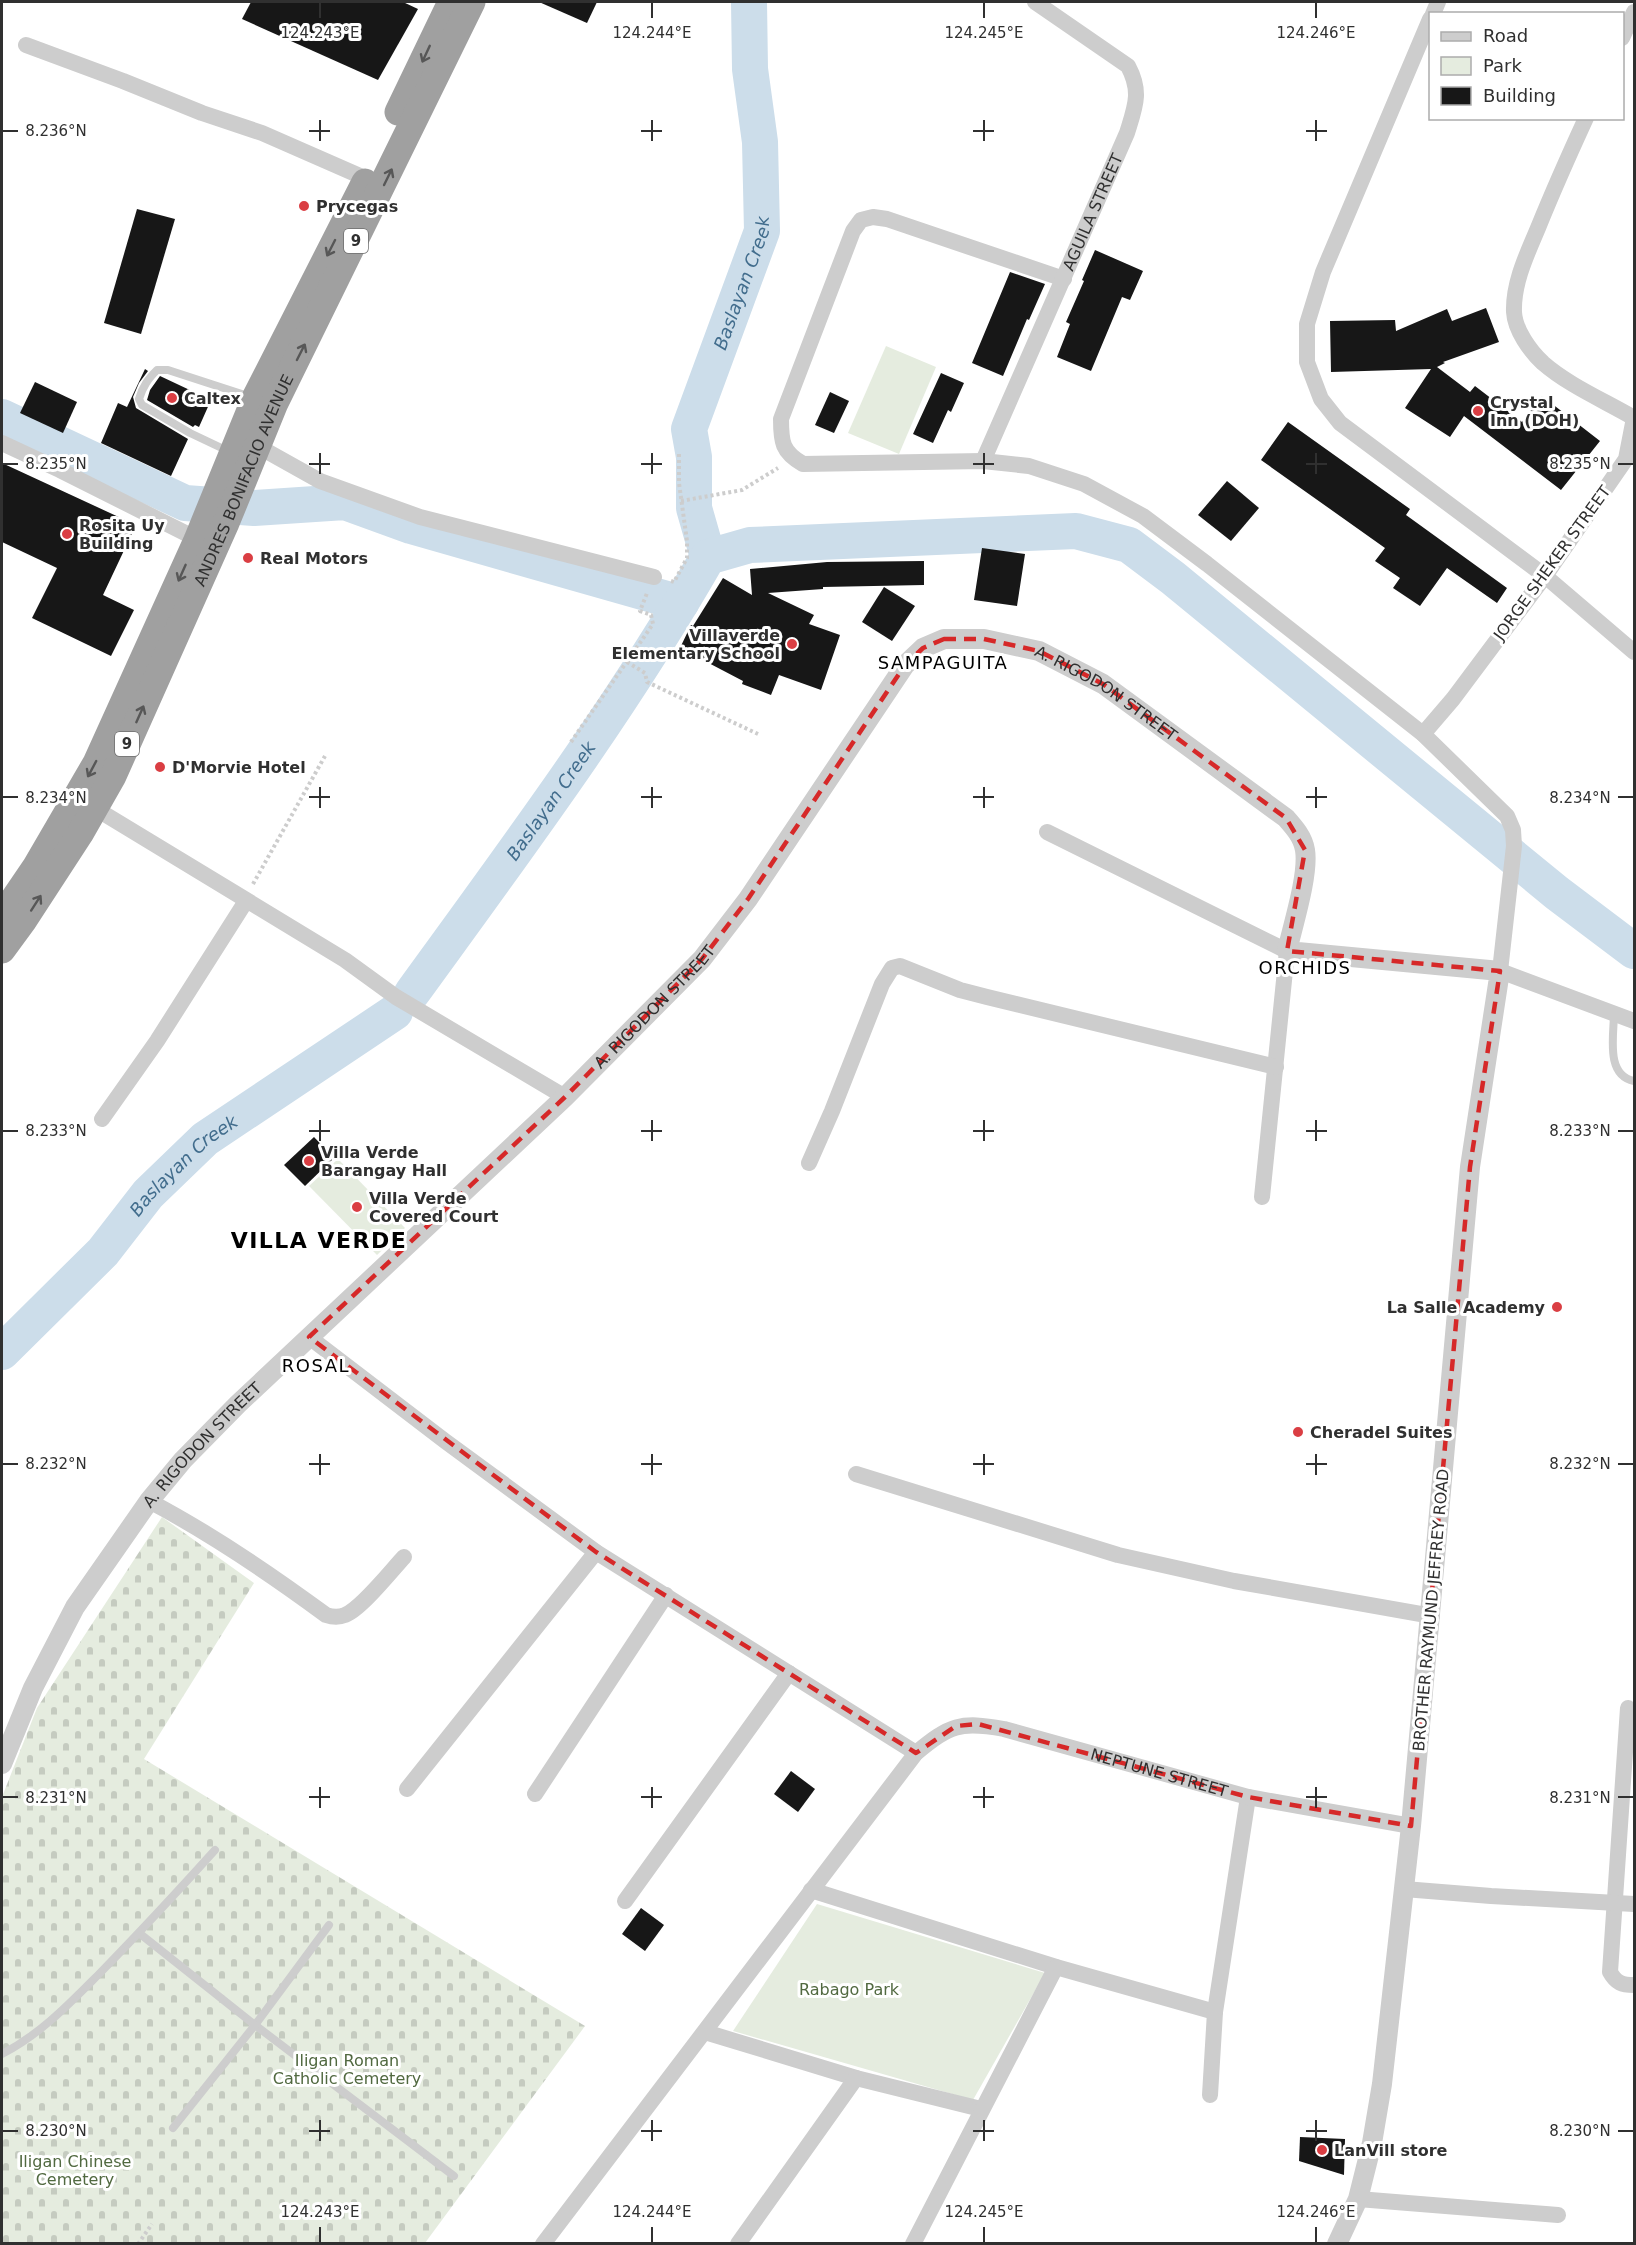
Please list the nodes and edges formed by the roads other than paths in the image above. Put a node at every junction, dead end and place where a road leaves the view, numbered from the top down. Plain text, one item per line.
1 (451, 2) edge
2 (472, 2) edge
3 (1035, 2) edge
4 (1635, 12) edge
5 (1429, 24) edge
6 (1624, 36) edge
7 (26, 45) dead end
8 (1585, 120) edge
9 (367, 178) junction
10 (1064, 279) junction
11 (255, 398) junction
12 (1633, 442) edge
13 (2, 443) edge
14 (244, 445) junction
15 (983, 461) junction
16 (211, 532) junction
17 (1545, 576) junction
18 (652, 581) road end
19 (1635, 652) edge
20 (1423, 734) junction
21 (86, 803) junction
22 (1047, 832) dead end
23 (246, 901) junction
24 (2, 916) edge
25 (2, 950) edge
26 (1287, 951) junction
27 (1500, 971) junction
28 (1614, 1013) junction
29 (1635, 1021) edge
30 (1276, 1067) junction
31 (1635, 1081) edge
32 (565, 1097) junction
33 (102, 1119) dead end
34 (809, 1163) dead end
35 (1262, 1197) dead end
36 (309, 1337) junction
37 (856, 1474) dead end
38 (149, 1501) junction
39 (596, 1552) junction
40 (404, 1557) dead end
41 (666, 1595) junction
42 (1432, 1616) junction
43 (789, 1673) junction
44 (1628, 1708) dead end
45 (916, 1753) junction
46 (2, 1764) edge
47 (407, 1789) dead end
48 (535, 1794) dead end
49 (1248, 1797) junction
50 (1628, 1798) edge
51 (1411, 1826) junction
52 (215, 1850) dead end
53 (1404, 1889) junction
54 (811, 1890) junction
55 (625, 1901) dead end
56 (1615, 1904) junction
57 (1635, 1904) edge
58 (329, 1925) dead end
59 (139, 1933) junction
60 (1056, 1967) junction
61 (1635, 1985) edge
62 (1215, 2012) junction
63 (255, 2025) junction
64 (705, 2032) junction
65 (2, 2054) edge
66 (856, 2078) junction
67 (1210, 2095) dead end
68 (981, 2109) junction
69 (173, 2128) dead end
70 (454, 2176) dead end
71 (1358, 2199) junction
72 (1557, 2215) dead end
73 (543, 2244) edge
74 (738, 2244) edge
75 (913, 2244) edge
76 (1337, 2244) edge

1 -> 9 highway, ANDRES BONIFACIO AVENUE / 9
14 -> 2 highway, ANDRES BONIFACIO AVENUE / 9
3 - 10 street, AGUILA STREET
4 - 6 street
5 - 17 street
7 - 9 street
8 - 12 street, JORGE SHEKER STREET
9 -> 11 highway, ANDRES BONIFACIO AVENUE / 9
10 - 15 street, AGUILA STREET
10 - 15 street
11 - 14 highway, ANDRES BONIFACIO AVENUE / 9
11 - 14 lane
12 - 17 street, JORGE SHEKER STREET
13 - 16 street
14 - 16 highway, ANDRES BONIFACIO AVENUE / 9
14 - 18 street
15 - 20 street
16 - 21 highway, ANDRES BONIFACIO AVENUE / 9
17 - 19 street
17 - 20 street, JORGE SHEKER STREET
20 - 27 street
21 - 23 street
21 - 24 highway, ANDRES BONIFACIO AVENUE / 9
25 -> 21 highway, ANDRES BONIFACIO AVENUE / 9
22 - 26 street
23 - 32 street
23 - 33 street
26 - 27 street
26 - 30 street
26 - 32 street, A. RIGODON STREET
27 - 28 street
27 - 42 street, BROTHER RAYMUND JEFFREY ROAD
28 - 29 street
28 - 31 lane
30 - 34 street
30 - 35 street
32 - 36 street, A. RIGODON STREET
36 - 38 street, A. RIGODON STREET
36 - 39 street
37 - 42 street
38 - 40 street
38 - 46 street, A. RIGODON STREET
39 - 41 street
39 - 47 street
41 - 43 street
41 - 48 street
42 - 51 street, BROTHER RAYMUND JEFFREY ROAD
43 - 45 street
43 - 55 street
44 - 50 street
45 - 49 street, NEPTUNE STREET
45 - 54 street, NEPTUNE STREET
49 - 51 street, NEPTUNE STREET
49 - 62 street
50 - 56 street
51 - 53 street, BROTHER RAYMUND JEFFREY ROAD
52 - 59 lane
53 - 56 street
53 - 71 street, BROTHER RAYMUND JEFFREY ROAD
54 - 60 street
54 - 64 street, NEPTUNE STREET
56 - 57 street
56 - 61 street
58 - 63 lane
59 - 63 lane
59 - 65 lane
60 - 62 street
60 - 68 street
62 - 67 street
63 - 69 lane
63 - 70 lane
64 - 66 street
64 - 73 street, NEPTUNE STREET
66 - 68 street
66 - 74 street
68 - 75 street
71 - 72 street
71 - 76 street, BROTHER RAYMUND JEFFREY ROAD

